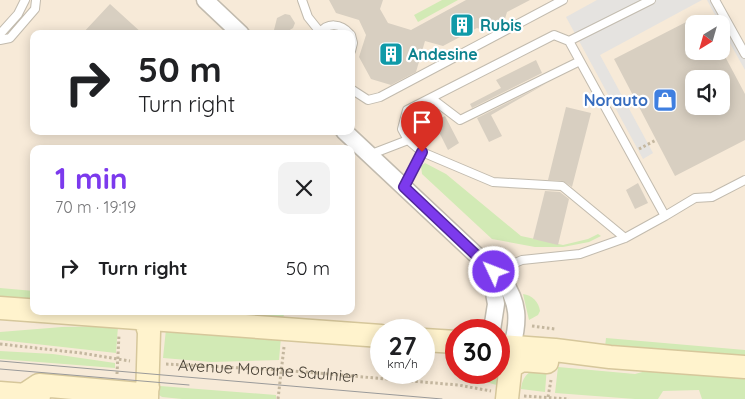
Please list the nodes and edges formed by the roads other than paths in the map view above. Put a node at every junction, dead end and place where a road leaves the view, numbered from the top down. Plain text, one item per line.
1 (25, 0) edge
2 (36, 0) edge
3 (302, 0) edge
4 (563, 0) edge
5 (651, 0) edge
6 (715, 0) edge
7 (213, 2) edge
8 (238, 30) edge
9 (317, 30) edge
10 (322, 30) edge
11 (346, 30) edge
12 (0, 34) edge
13 (0, 40) edge
14 (569, 41) junction
15 (745, 54) edge
16 (580, 61) junction
17 (355, 92) edge
18 (431, 98) junction
19 (348, 135) edge
20 (408, 140) junction
21 (422, 152) junction
22 (369, 155) junction
23 (745, 180) edge
24 (404, 187) junction
25 (665, 216) junction
26 (625, 238) junction
27 (498, 276) junction
28 (0, 308) edge
29 (30, 311) edge
30 (36, 315) edge
31 (84, 315) edge
32 (145, 319) junction
33 (494, 319) edge
34 (0, 321) edge
35 (370, 335) edge
36 (510, 345) edge
37 (510, 354) edge
38 (745, 367) edge
39 (508, 384) edge
40 (0, 393) edge
41 (147, 393) edge
42 (39, 397) edge
43 (508, 397) edge
44 (72, 399) edge

1 - 12 lane
2 - 13 lane
3 - 9 lane
4 - 17 lane
5 - 14 lane
6 - 15 lane
7 - 8 street
10 - 11 lane
14 - 16 lane
14 - 18 lane
16 - 18 lane
16 - 25 lane
18 - 20 lane
19 - 22 street
20 - 21 lane
20 - 22 lane
21 - 24 lane
21 - 26 lane
22 - 24 street
23 - 25 lane
24 - 27 street
25 - 26 lane
26 - 27 lane
27 - 33 street
27 - 36 street
28 - 29 main road
30 - 34 main road
31 - 32 main road
32 - 35 main road
32 - 41 main road
37 - 38 main road
39 - 43 main road
40 - 42 main road
41 - 42 main road
42 - 44 main road

